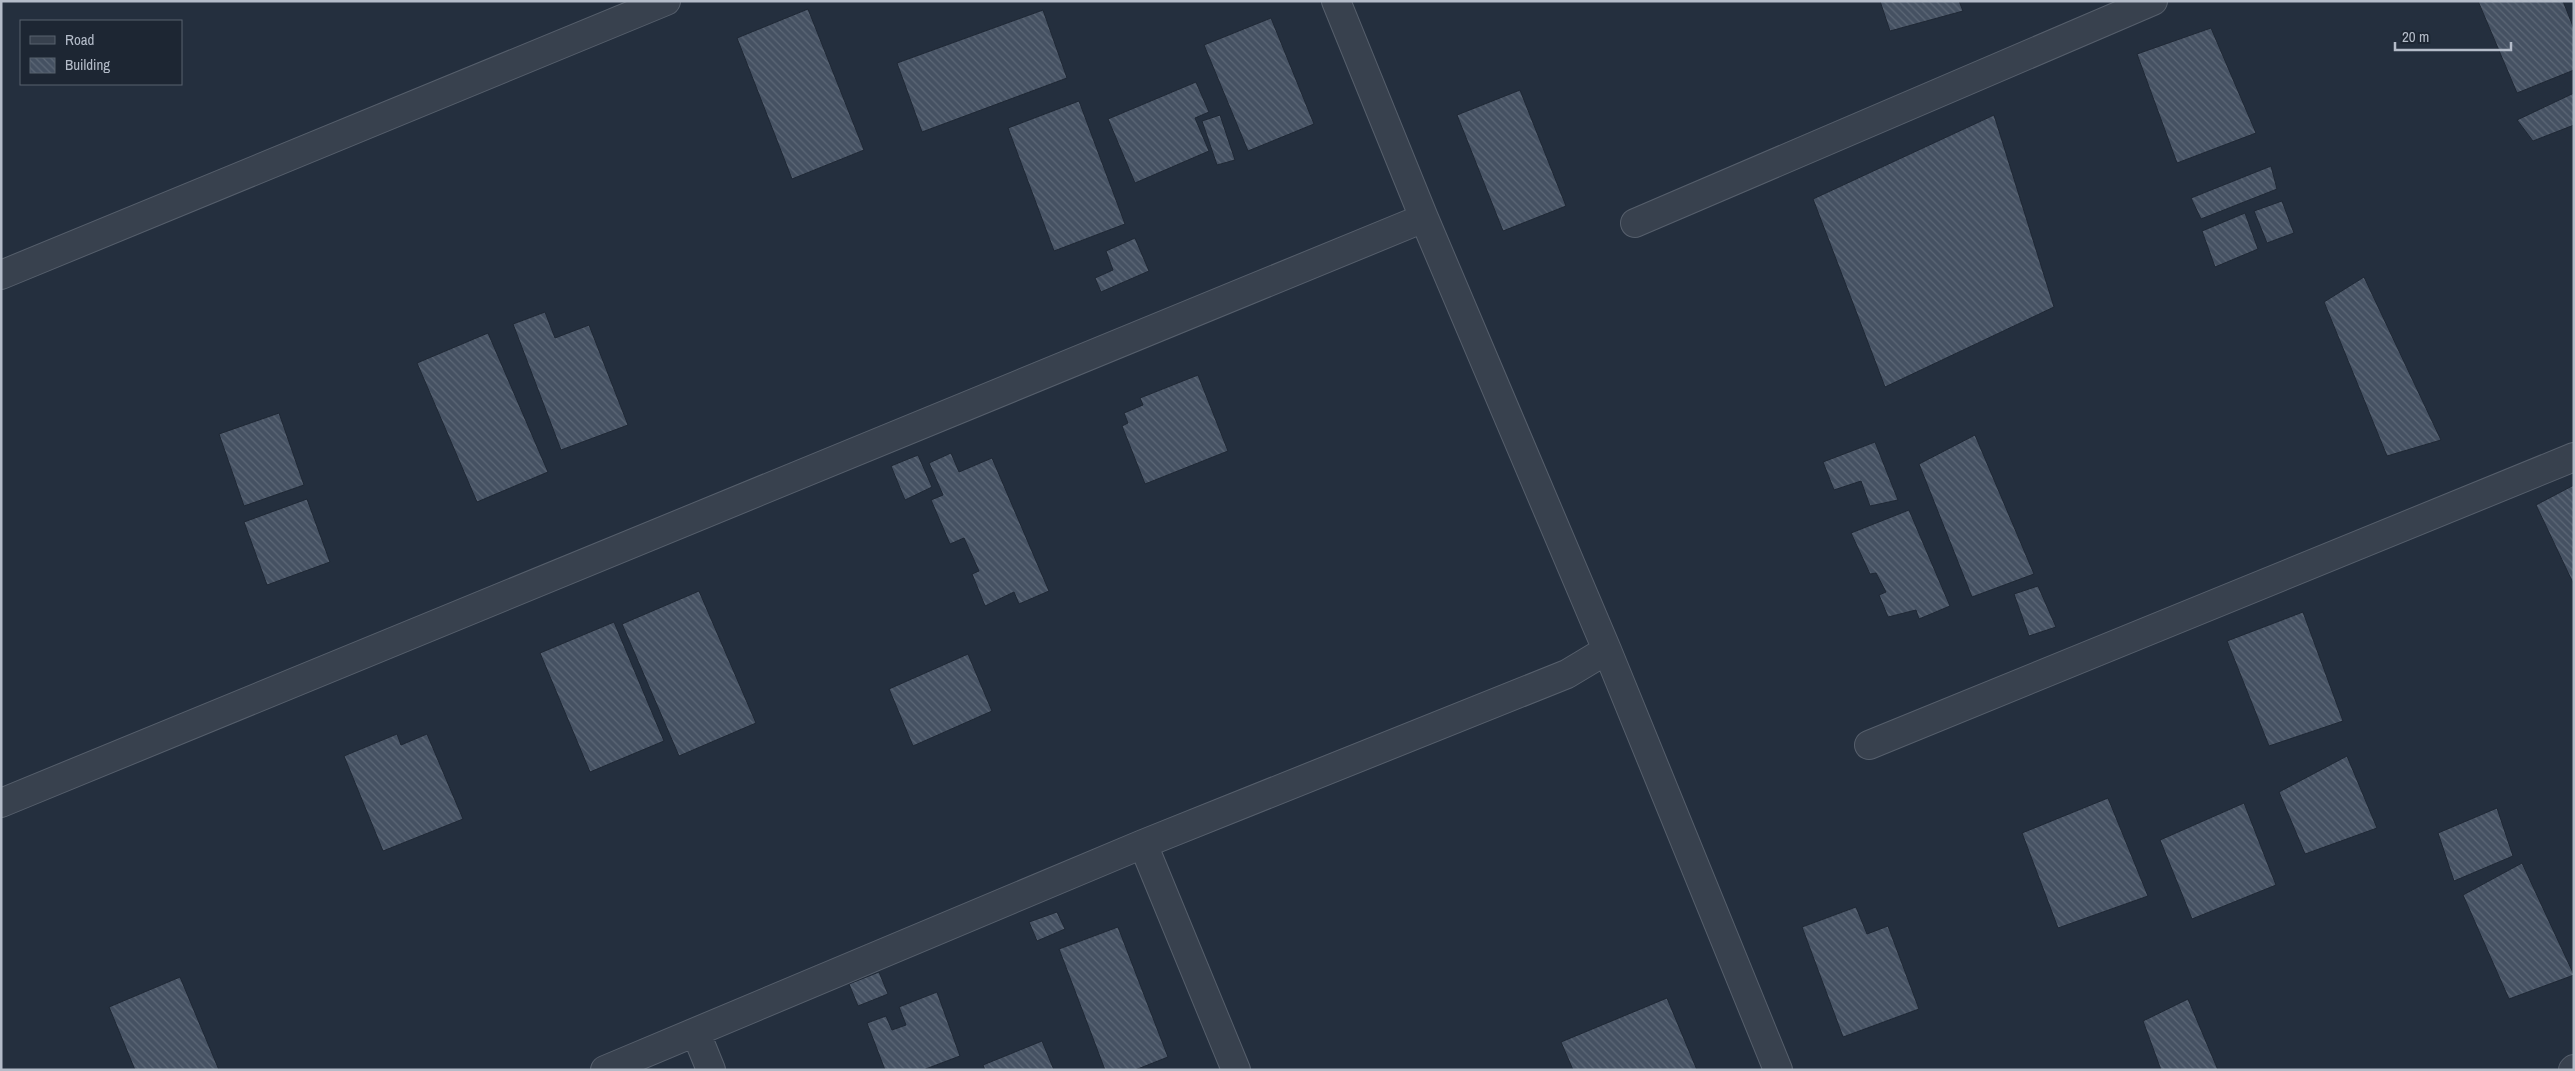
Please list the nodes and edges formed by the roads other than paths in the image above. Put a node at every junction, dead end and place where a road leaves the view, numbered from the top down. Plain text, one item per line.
1 (666, 1) edge
2 (1336, 1) edge
3 (2153, 1) edge
4 (1424, 218) junction
5 (1636, 223) dead end
6 (1, 275) edge
7 (2574, 457) edge
8 (1607, 650) junction
9 (1869, 745) dead end
10 (1, 803) edge
11 (1143, 844) junction
12 (696, 1033) junction
13 (605, 1070) edge
14 (711, 1070) edge
15 (1236, 1070) edge
16 (1778, 1070) edge

1 - 6 street
2 - 4 street
3 - 5 street
4 - 8 street
4 - 10 street
7 - 9 street
8 - 11 street
8 - 16 street
11 - 12 street
11 - 15 street
12 - 13 street
12 - 14 street

